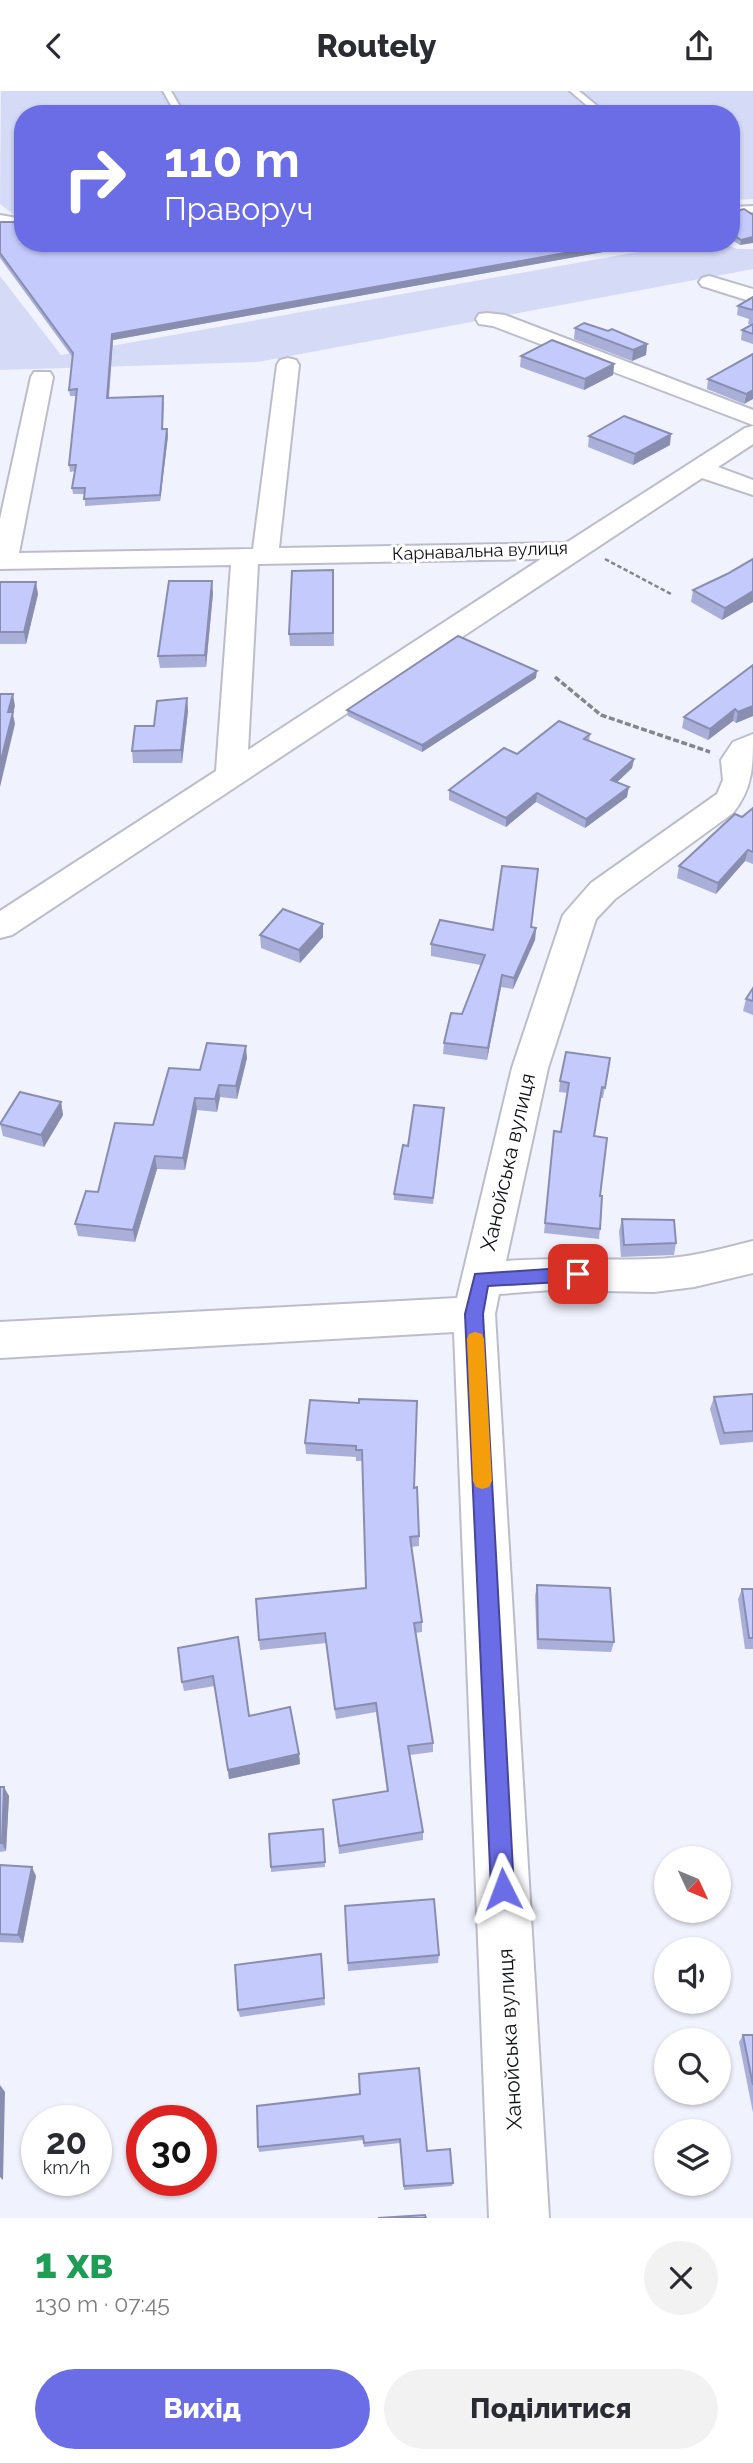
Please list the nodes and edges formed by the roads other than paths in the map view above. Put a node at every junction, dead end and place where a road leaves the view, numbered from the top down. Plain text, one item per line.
1 (574, 91) edge
2 (592, 105) edge
3 (709, 282) dead end
4 (753, 296) edge
5 (487, 319) dead end
6 (288, 365) dead end
7 (42, 377) dead end
8 (753, 418) edge
9 (753, 433) edge
10 (699, 469) junction
11 (753, 488) edge
12 (576, 548) junction
13 (255, 557) junction
14 (2, 561) edge
15 (746, 751) edge
16 (231, 775) junction
17 (0, 927) edge
18 (753, 1257) edge
19 (477, 1297) junction
20 (0, 1340) edge
21 (519, 2218) edge

1 - 2 lane
3 - 4 street
5 - 8 street
6 - 13 street
7 - 14 street, Карнавальна вулиця
9 - 10 street, Карнавальна вулиця
10 - 11 street
10 - 12 street, Карнавальна вулиця
12 - 13 street, Карнавальна вулиця
12 - 16 street
13 - 14 street, Карнавальна вулиця
13 - 16 street
15 - 19 street, Ханойська вулиця
16 - 17 street
18 - 19 street
19 - 20 street
19 - 21 street, Ханойська вулиця

